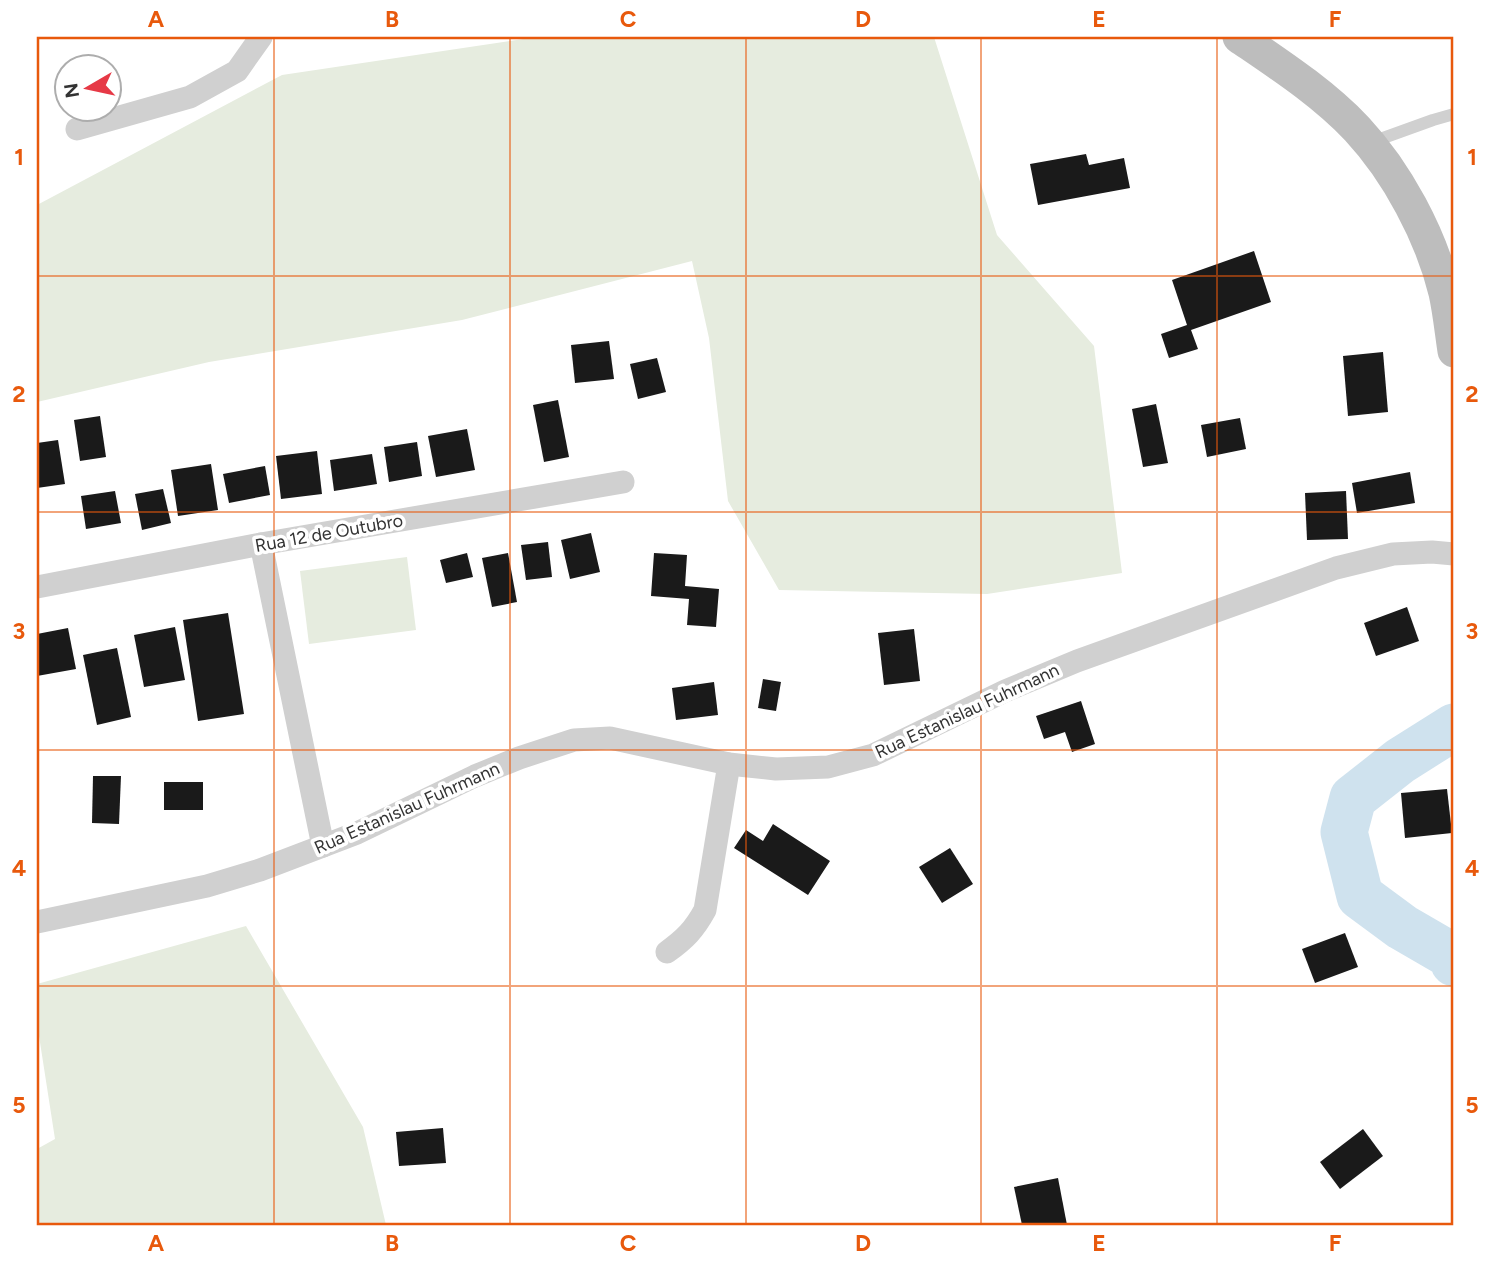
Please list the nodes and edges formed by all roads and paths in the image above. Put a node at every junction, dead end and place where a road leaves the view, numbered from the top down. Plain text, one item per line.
1 (261, 37) edge
2 (1239, 37) edge
3 (1454, 114) edge
4 (77, 129) dead end
5 (1369, 143) junction
6 (1454, 351) edge
7 (623, 482) dead end
8 (261, 544) junction
9 (1454, 554) edge
10 (37, 587) edge
11 (729, 764) junction
12 (323, 846) junction
13 (37, 922) edge
14 (667, 952) dead end

1 - 4 street
2 - 5 main road
3 - 5 lane
5 - 6 main road
7 - 8 street, Rua 12 de Outubro
8 - 10 street, Rua 12 de Outubro
8 - 12 street
9 - 11 street, Rua Estanislau Fuhrmann
11 - 12 street, Rua Estanislau Fuhrmann
11 - 14 street
12 - 13 street, Rua Estanislau Fuhrmann

